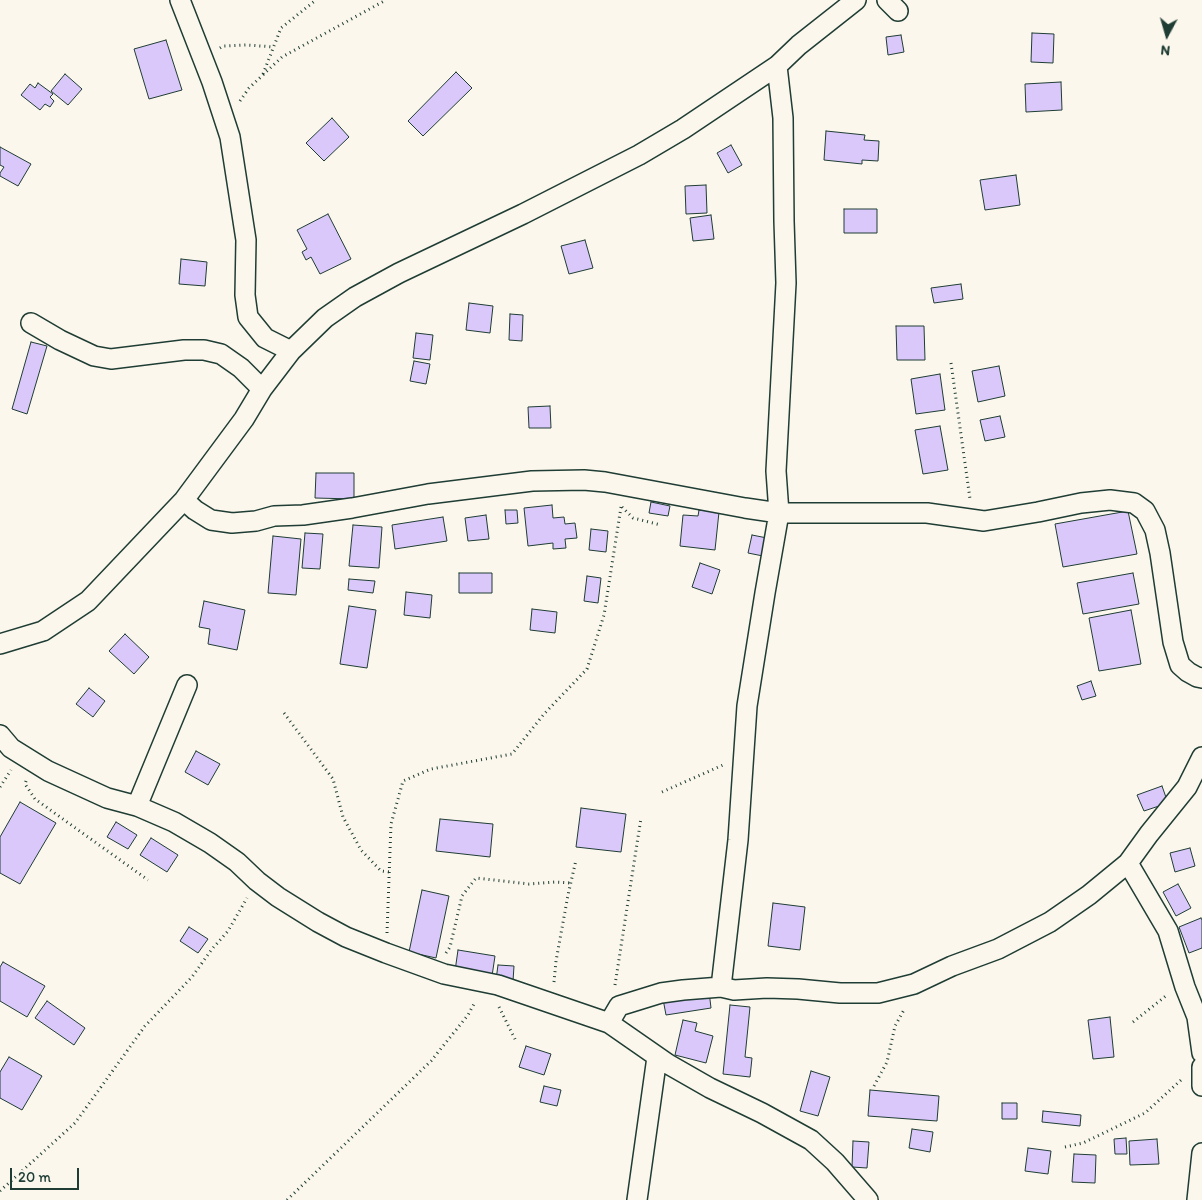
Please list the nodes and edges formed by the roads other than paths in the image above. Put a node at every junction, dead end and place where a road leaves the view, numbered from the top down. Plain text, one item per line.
1 (180, 0) edge
2 (856, 0) edge
3 (777, 66) junction
4 (31, 323) dead end
5 (291, 351) junction
6 (262, 389) junction
7 (184, 500) junction
8 (779, 512) junction
9 (0, 644) edge
10 (1202, 678) edge
11 (187, 685) dead end
12 (0, 735) edge
13 (1202, 757) edge
14 (137, 806) junction
15 (1128, 863) junction
16 (721, 987) junction
17 (609, 1023) junction
18 (1202, 1053) edge
19 (657, 1057) junction
20 (1202, 1153) edge
21 (637, 1200) edge
22 (868, 1200) edge
23 (1196, 1200) edge

1 - 5 street
2 - 3 street
3 - 5 street
3 - 8 street
4 - 6 street
5 - 6 street
6 - 7 street
7 - 8 street
7 - 9 street
8 - 10 street
8 - 16 street
11 - 14 street
12 - 14 street
13 - 15 street
14 - 17 street
15 - 16 street
15 - 18 street
16 - 17 street
17 - 19 street
19 - 21 street
19 - 22 street
20 - 23 street

